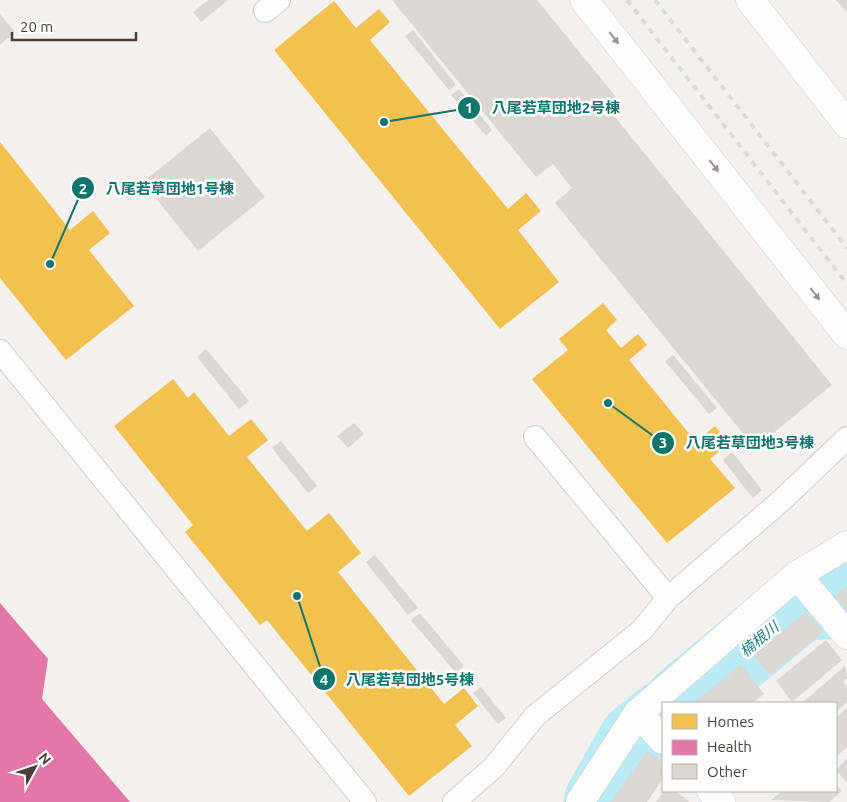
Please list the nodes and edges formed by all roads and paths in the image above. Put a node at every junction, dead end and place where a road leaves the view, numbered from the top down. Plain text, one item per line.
1 (584, 0) edge
2 (750, 0) edge
3 (847, 124) edge
4 (847, 335) edge
5 (0, 351) edge
6 (535, 437) dead end
7 (847, 438) edge
8 (847, 545) edge
9 (797, 575) junction
10 (668, 598) junction
11 (847, 635) edge
12 (638, 713) junction
13 (662, 739) edge
14 (365, 802) edge
15 (454, 802) edge
16 (580, 802) edge

1 -> 4 street
2 - 3 street
5 - 14 lane
6 - 10 lane
7 - 10 lane
8 - 9 street
9 - 11 street
9 - 12 street
10 - 15 lane
12 - 13 street
12 - 16 street

